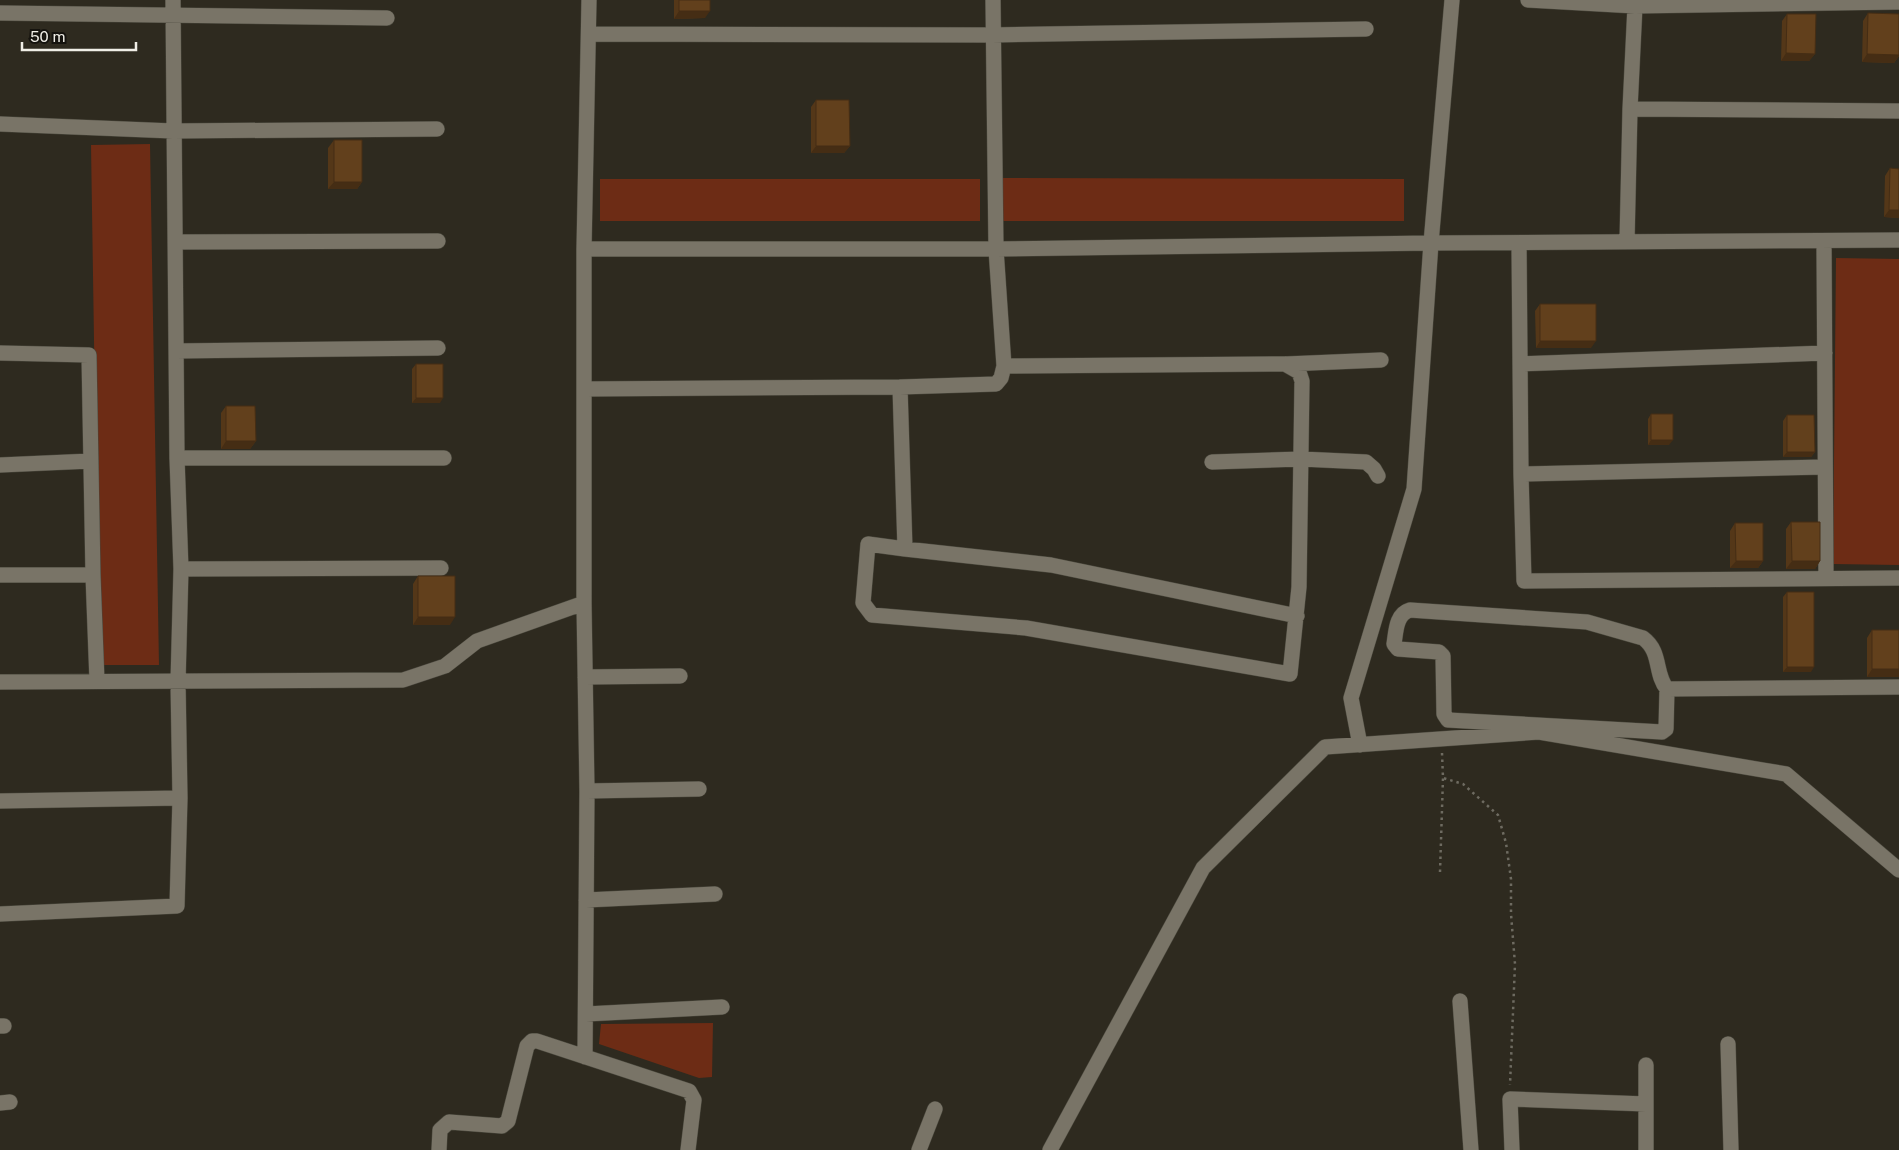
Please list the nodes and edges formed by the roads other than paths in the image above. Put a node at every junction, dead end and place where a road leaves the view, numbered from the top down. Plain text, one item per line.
1 (173, 0) edge
2 (589, 0) edge
3 (993, 0) edge
4 (1452, 0) edge
5 (1528, 0) edge
6 (1806, 2) edge
7 (1899, 2) edge
8 (1635, 6) junction
9 (0, 13) edge
10 (173, 16) junction
11 (387, 18) dead end
12 (1366, 29) dead end
13 (589, 34) junction
14 (992, 35) junction
15 (1630, 109) junction
16 (1899, 111) edge
17 (0, 124) edge
18 (437, 129) dead end
19 (173, 131) junction
20 (1899, 240) edge
21 (438, 241) dead end
22 (1824, 241) junction
23 (175, 242) junction
24 (1627, 242) junction
25 (1431, 243) junction
26 (1519, 243) junction
27 (584, 248) junction
28 (996, 249) junction
29 (438, 348) dead end
30 (176, 351) junction
31 (0, 353) edge
32 (1825, 353) junction
33 (1382, 360) dead end
34 (1285, 364) junction
35 (1520, 364) junction
36 (1004, 366) junction
37 (900, 387) junction
38 (584, 389) junction
39 (177, 458) junction
40 (444, 458) dead end
41 (1300, 459) junction
42 (91, 461) junction
43 (1212, 462) dead end
44 (0, 465) edge
45 (1826, 467) junction
46 (1521, 474) junction
47 (1378, 476) dead end
48 (905, 549) junction
49 (441, 568) dead end
50 (181, 569) junction
51 (0, 575) edge
52 (93, 575) junction
53 (1826, 578) junction
54 (1899, 578) edge
55 (584, 603) junction
56 (1297, 616) junction
57 (680, 676) dead end
58 (585, 677) junction
59 (97, 681) junction
60 (0, 682) edge
61 (178, 682) junction
62 (1899, 687) edge
63 (1667, 689) junction
64 (1360, 745) junction
65 (699, 789) dead end
66 (587, 791) junction
67 (180, 798) junction
68 (0, 801) edge
69 (1899, 870) edge
70 (715, 894) dead end
71 (586, 900) junction
72 (0, 914) edge
73 (1460, 1001) dead end
74 (722, 1007) dead end
75 (586, 1014) junction
76 (1728, 1044) dead end
77 (585, 1057) junction
78 (1646, 1066) dead end
79 (1646, 1104) junction
80 (935, 1109) dead end
81 (439, 1150) edge
82 (688, 1150) edge
83 (919, 1150) edge
84 (1050, 1150) edge
85 (1471, 1150) edge
86 (1512, 1150) edge
87 (1646, 1150) edge
88 (1731, 1150) edge

1 - 10 street
2 - 13 street
3 - 14 street
4 - 25 street
5 - 8 street
6 - 7 street
6 - 8 street
8 - 15 street
9 - 10 street
10 - 11 street
10 - 19 street
12 - 14 street
13 - 14 street
13 - 27 street
14 - 28 street
15 - 16 street
15 - 24 street
17 - 19 street
18 - 19 street
19 - 23 street
20 - 22 street
21 - 23 street
22 - 24 street
22 - 32 street
23 - 30 street
24 - 26 street
25 - 26 street
25 - 28 street
25 - 64 street
26 - 35 street
27 - 28 street
27 - 38 street
28 - 36 street
29 - 30 street
30 - 39 street
31 - 42 street
32 - 35 street
32 - 45 street
33 - 34 street
34 - 36 street
34 - 41 street
35 - 46 street
36 - 37 street
37 - 38 street
37 - 48 street
38 - 55 street
39 - 40 street
39 - 50 street
41 - 43 street
41 - 47 street
41 - 56 street
42 - 44 street
42 - 52 street
45 - 46 street
45 - 53 street
46 - 53 street
48 - 56 street
48 - 56 street
49 - 50 street
50 - 61 street
51 - 52 street
52 - 59 street
53 - 54 street
55 - 58 street
55 - 61 street
57 - 58 street
58 - 66 street
59 - 60 street
59 - 61 street
61 - 67 street
62 - 63 street
63 - 63 street
64 - 69 street
64 - 84 street
65 - 66 street
66 - 71 street
67 - 68 street
67 - 72 street
70 - 71 street
71 - 75 street
73 - 85 street
74 - 75 street
75 - 77 street
76 - 88 street
77 - 81 street
77 - 82 street
78 - 79 street
79 - 86 street
79 - 87 street
80 - 83 street

